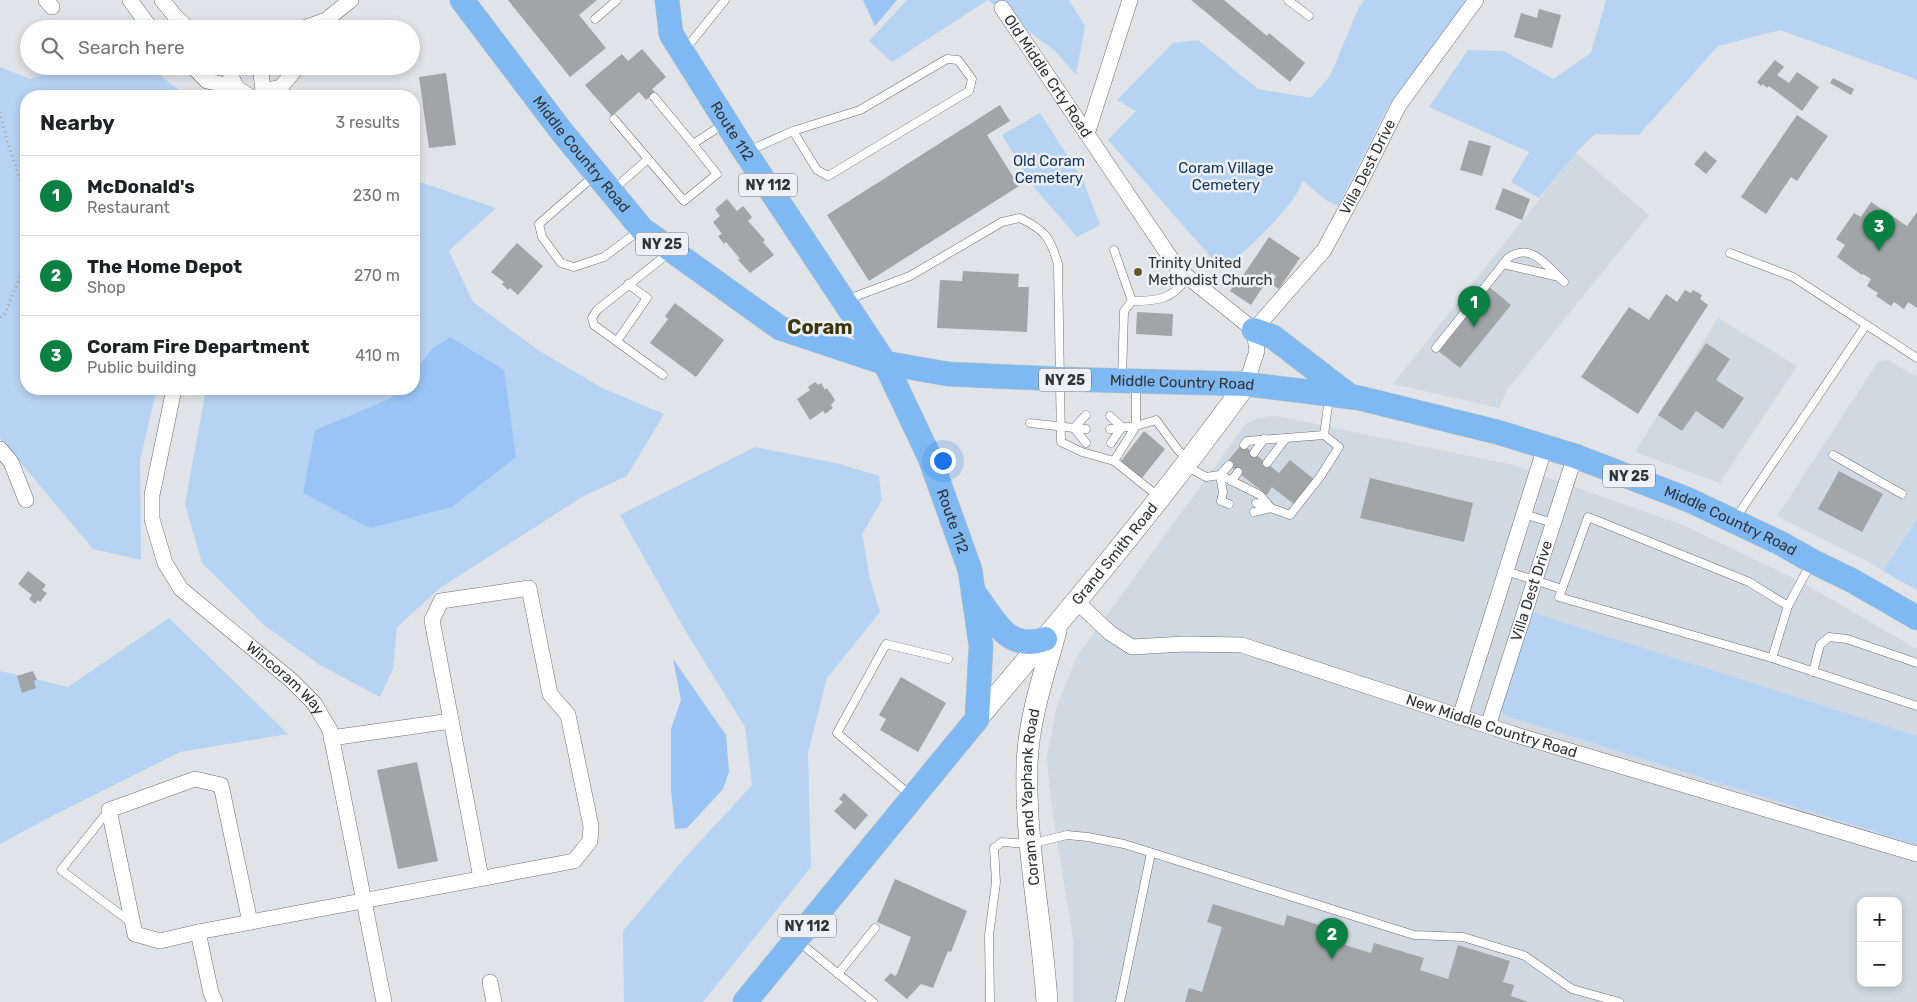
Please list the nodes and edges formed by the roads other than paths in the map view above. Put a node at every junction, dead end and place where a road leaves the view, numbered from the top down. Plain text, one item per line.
1 (130, 0) edge
2 (162, 0) edge
3 (351, 0) edge
4 (462, 0) edge
5 (617, 0) edge
6 (667, 0) edge
7 (725, 0) edge
8 (1130, 0) edge
9 (1288, 0) edge
10 (1476, 0) edge
11 (1002, 8) dead end
12 (1309, 16) dead end
13 (595, 19) dead end
14 (144, 20) edge
15 (179, 20) edge
16 (329, 20) edge
17 (683, 52) junction
18 (202, 75) edge
19 (232, 75) edge
20 (261, 75) edge
21 (291, 75) edge
22 (236, 90) edge
23 (241, 90) edge
24 (262, 90) edge
25 (273, 90) edge
26 (654, 97) dead end
27 (614, 119) dead end
28 (727, 122) junction
29 (793, 131) junction
30 (1087, 134) junction
31 (693, 144) junction
32 (746, 152) junction
33 (648, 159) junction
34 (604, 182) junction
35 (642, 229) junction
36 (1114, 250) dead end
37 (671, 251) junction
38 (1730, 253) dead end
39 (1503, 264) junction
40 (1183, 273) junction
41 (1557, 276) junction
42 (1564, 282) dead end
43 (628, 284) junction
44 (844, 301) junction
45 (1132, 301) junction
46 (1866, 325) junction
47 (1254, 330) junction
48 (617, 341) junction
49 (1436, 348) dead end
50 (1917, 358) edge
51 (885, 363) junction
52 (663, 375) dead end
53 (1059, 379) junction
54 (1129, 381) junction
55 (1246, 384) junction
56 (173, 395) edge
57 (1340, 396) junction
58 (1086, 415) dead end
59 (1110, 416) dead end
60 (1030, 423) dead end
61 (1060, 426) junction
62 (1136, 426) junction
63 (1122, 427) junction
64 (1074, 428) junction
65 (1086, 429) dead end
66 (1110, 429) dead end
67 (1324, 435) junction
68 (1286, 438) junction
69 (1264, 439) junction
70 (1086, 443) dead end
71 (1111, 443) dead end
72 (1244, 445) dead end
73 (1545, 447) junction
74 (0, 449) edge
75 (1254, 453) dead end
76 (1833, 455) dead end
77 (1575, 456) junction
78 (1114, 461) junction
79 (1186, 462) junction
80 (1267, 463) dead end
81 (1229, 465) dead end
82 (1238, 472) dead end
83 (1220, 475) junction
84 (1232, 481) junction
85 (1223, 492) junction
86 (1902, 494) dead end
87 (1232, 495) dead end
88 (1159, 497) junction
89 (26, 500) dead end
90 (1256, 503) dead end
91 (1229, 504) dead end
92 (1271, 508) junction
93 (1254, 512) dead end
94 (1524, 514) junction
95 (1734, 521) junction
96 (1553, 523) junction
97 (1812, 561) junction
98 (1506, 571) junction
99 (1534, 580) junction
100 (1562, 589) junction
101 (974, 592) junction
102 (1077, 602) junction
103 (1788, 606) junction
104 (1917, 618) edge
105 (1052, 632) junction
106 (1772, 658) junction
107 (948, 659) dead end
108 (1917, 663) edge
109 (1812, 672) junction
110 (1917, 706) edge
111 (1460, 717) junction
112 (977, 720) junction
113 (451, 721) junction
114 (1488, 726) junction
115 (331, 738) junction
116 (913, 798) junction
117 (109, 810) junction
118 (1030, 844) junction
119 (1151, 853) junction
120 (1917, 854) edge
121 (481, 878) junction
122 (364, 900) junction
123 (250, 922) junction
124 (133, 924) junction
125 (875, 928) dead end
126 (198, 932) junction
127 (796, 940) junction
128 (838, 974) junction
129 (490, 982) dead end
130 (215, 1002) edge
131 (384, 1002) edge
132 (494, 1002) edge
133 (745, 1002) edge
134 (873, 1002) edge
135 (990, 1002) edge
136 (1047, 1002) edge
137 (1120, 1002) edge
138 (1619, 1002) edge

1 - 14 street
2 - 15 street
3 - 16 street
4 - 34 main road, Middle Country Road / NY 25
5 - 13 lane
6 - 17 main road, Route 112 / NY 112
7 - 17 lane
8 - 30 street
9 - 12 lane
10 - 47 street, Villa Dest Drive
11 - 30 street, Old Middle Crty Road
17 - 28 main road, Route 112 / NY 112
18 - 22 street
19 - 23 street
20 - 24 street
21 - 25 street
26 - 31 lane
27 - 33 lane
28 - 31 lane
28 - 32 main road, Route 112 / NY 112
29 - 29 lane
29 - 32 lane
30 - 40 street, Old Middle Crty Road
31 - 33 lane
32 - 44 main road, Route 112 / NY 112
33 - 34 lane
34 - 35 main road, Middle Country Road / NY 25
34 - 35 lane
35 - 37 main road, Middle Country Road / NY 25
36 - 45 lane
37 - 43 lane
37 - 51 main road, Middle Country Road / NY 25
38 - 46 lane
39 - 41 lane
39 - 41 lane
39 - 49 lane
40 - 45 lane
40 - 47 street, Old Middle Crty Road
41 - 42 lane
43 - 48 lane
43 - 48 lane
44 - 51 main road, Route 112 / NY 112
44 - 53 lane
45 - 54 lane
46 - 50 lane
46 - 95 lane
47 - 55 street
47 - 57 main road
48 - 52 lane
51 - 53 main road, Middle Country Road / NY 25
51 - 101 main road, Route 112 / NY 112
53 - 54 main road, Middle Country Road / NY 25
53 - 61 lane
54 - 55 main road, Middle Country Road / NY 25
54 - 62 lane
55 - 57 main road, Middle Country Road / NY 25
55 - 79 main road, Grand Smith Road
56 - 115 street, Wincoram Way
57 - 67 lane
57 - 73 main road, Middle Country Road / NY 25
58 - 64 lane
59 - 63 lane
60 - 61 lane
61 - 64 lane
61 - 78 lane
62 - 63 lane
62 - 78 lane
62 - 79 lane
63 - 66 lane
63 - 71 lane
64 - 65 lane
64 - 70 lane
67 - 68 lane
67 - 92 lane
68 - 69 lane
68 - 80 lane
69 - 72 lane
69 - 75 lane
73 - 77 main road, Middle Country Road / NY 25
73 - 94 street, Villa Dest Drive
74 - 89 street
76 - 86 lane
77 - 95 main road, Middle Country Road / NY 25
77 - 96 street, Villa Dest Drive
78 - 88 lane
79 - 83 lane
79 - 88 main road, Grand Smith Road
81 - 83 lane
82 - 84 lane
83 - 84 lane
83 - 85 lane
84 - 92 lane
85 - 87 lane
85 - 91 lane
88 - 102 main road, Grand Smith Road
90 - 92 lane
92 - 93 lane
94 - 96 lane
94 - 98 street, Villa Dest Drive
95 - 97 main road, Middle Country Road / NY 25
96 - 99 street, Villa Dest Drive
97 - 103 lane
97 - 104 main road, Middle Country Road / NY 25
98 - 99 lane
98 - 111 street, Villa Dest Drive
99 - 100 lane
99 - 114 street, Villa Dest Drive
100 - 103 lane
100 - 106 lane
101 - 105 main road
101 - 112 main road, Route 112 / NY 112
102 - 105 main road, Grand Smith Road
102 - 111 street, New Middle Country Road
103 - 106 lane
105 - 112 main road, Grand Smith Road
105 - 118 main road, Coram and Yaphank Road
106 - 109 lane
107 - 116 lane
108 - 109 lane
109 - 110 lane
111 - 114 street, New Middle Country Road
112 - 116 main road, NY 112
113 - 115 street
113 - 121 street
113 - 121 street
114 - 120 street, New Middle Country Road
115 - 122 street, Wincoram Way
116 - 127 main road, NY 112
117 - 123 street
117 - 124 street
117 - 124 lane
118 - 119 lane
118 - 135 lane
118 - 136 main road, Coram and Yaphank Road
119 - 137 lane
119 - 138 lane
121 - 122 street
122 - 123 street
122 - 131 street, Wincoram Way
123 - 126 street
124 - 126 street
125 - 128 lane
126 - 130 street
127 - 128 lane
127 - 133 main road, NY 112
128 - 134 lane
129 - 132 street

